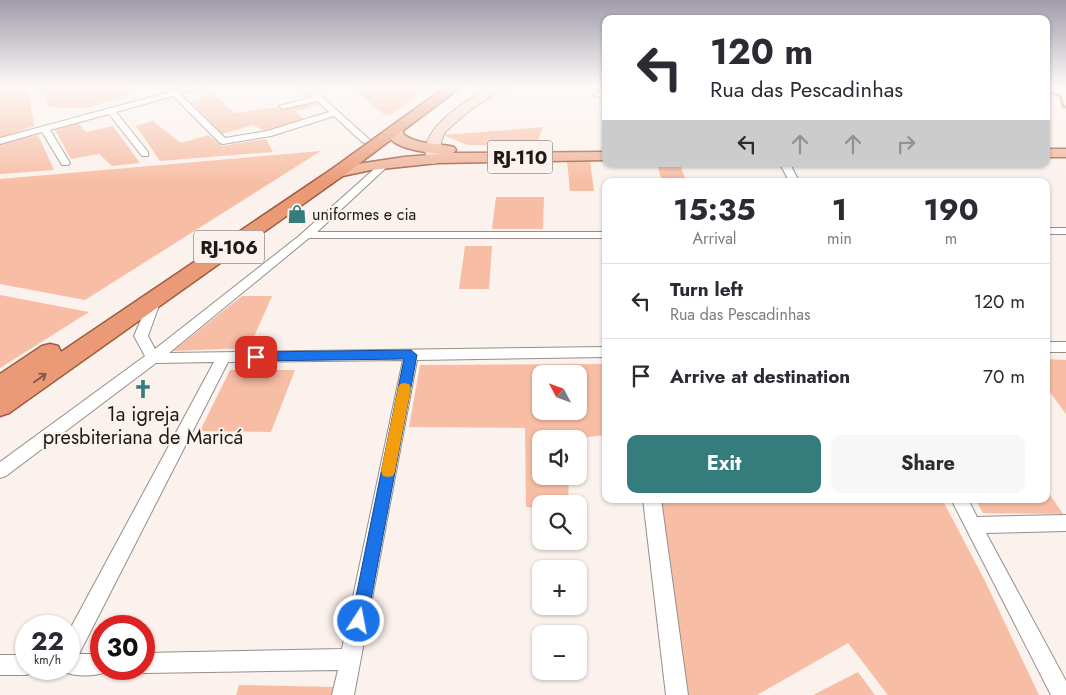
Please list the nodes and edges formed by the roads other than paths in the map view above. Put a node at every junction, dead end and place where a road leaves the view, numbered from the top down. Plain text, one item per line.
1 (84, 118) edge
2 (117, 118) edge
3 (199, 118) edge
4 (318, 118) edge
5 (341, 118) edge
6 (396, 118) edge
7 (411, 118) edge
8 (453, 118) edge
9 (45, 129) junction
10 (396, 129) junction
11 (365, 140) junction
12 (0, 141) edge
13 (1050, 147) edge
14 (1066, 147) edge
15 (602, 151) edge
16 (1066, 153) edge
17 (145, 154) dead end
18 (1050, 154) edge
19 (433, 155) junction
20 (500, 155) junction
21 (602, 156) edge
22 (65, 163) dead end
23 (384, 164) junction
24 (786, 167) edge
25 (338, 172) junction
26 (792, 178) edge
27 (1050, 231) edge
28 (1066, 231) edge
29 (305, 235) junction
30 (602, 235) edge
31 (156, 297) junction
32 (1050, 347) edge
33 (1066, 347) edge
34 (602, 352) edge
35 (411, 355) junction
36 (224, 357) junction
37 (153, 358) junction
38 (0, 386) edge
39 (0, 406) edge
40 (0, 471) edge
41 (653, 503) edge
42 (960, 503) edge
43 (1066, 522) edge
44 (972, 525) junction
45 (80, 630) edge
46 (351, 659) junction
47 (155, 663) edge
48 (0, 665) edge
49 (15, 665) edge
50 (343, 695) edge
51 (678, 695) edge
52 (1062, 695) edge

1 - 9 street
2 - 17 street
3 - 4 street
5 - 11 street
6 - 11 highway, RJ-106
7 - 10 highway, RJ-106
8 - 19 main road
9 - 12 street
9 - 22 street
10 - 19 main road, RJ-110
10 - 25 highway, RJ-106
11 - 38 highway, RJ-106
13 - 14 main road
15 - 20 main road, RJ-110
16 - 18 main road
19 - 20 main road, RJ-110
19 - 23 main road, RJ-110
20 - 21 main road, RJ-110
23 - 25 main road, RJ-110
23 - 29 street
24 - 26 street
25 - 31 highway, RJ-106
27 - 28 street
29 - 30 street
29 - 37 street
31 - 37 street
39 -> 31 highway, RJ-106
32 - 33 street
34 - 35 street
35 - 36 street
35 - 46 street
36 - 37 street
36 - 45 street
37 - 40 street
41 - 51 street
42 - 44 street
43 - 44 street
44 - 52 street
46 - 47 street
46 - 50 street
48 - 49 street

